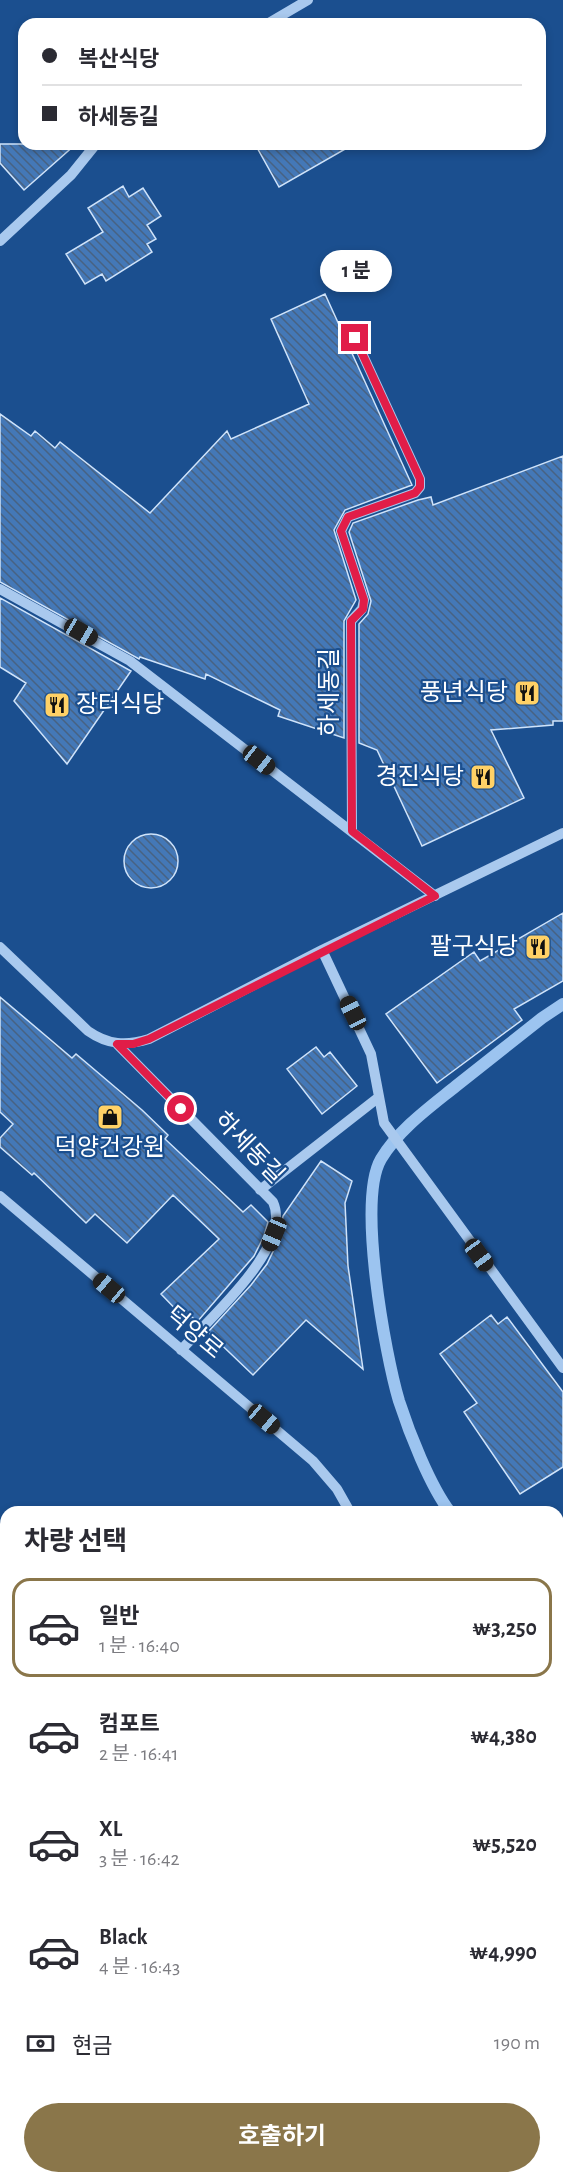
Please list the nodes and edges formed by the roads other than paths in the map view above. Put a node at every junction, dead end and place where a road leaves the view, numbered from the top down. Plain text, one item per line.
1 (308, 0) edge
2 (277, 18) edge
3 (91, 150) edge
4 (0, 241) edge
5 (355, 338) dead end
6 (0, 589) edge
7 (352, 831) junction
8 (563, 832) edge
9 (435, 896) junction
10 (0, 947) edge
11 (322, 950) junction
12 (117, 1044) junction
13 (379, 1097) junction
14 (260, 1190) junction
15 (0, 1196) edge
16 (181, 1350) junction
17 (563, 1368) edge
18 (346, 1506) edge

1 - 2 street
3 - 4 street
5 - 7 street, 하세동길
6 - 7 street
7 - 9 street
8 - 9 street
9 - 11 street
10 - 12 street, 하세동길
11 - 12 street
11 - 13 street
12 - 14 street, 하세동길
13 - 14 street
13 - 17 street
14 - 16 street, 하세동길
15 - 16 street, 덕양로
16 - 18 street, 덕양로

